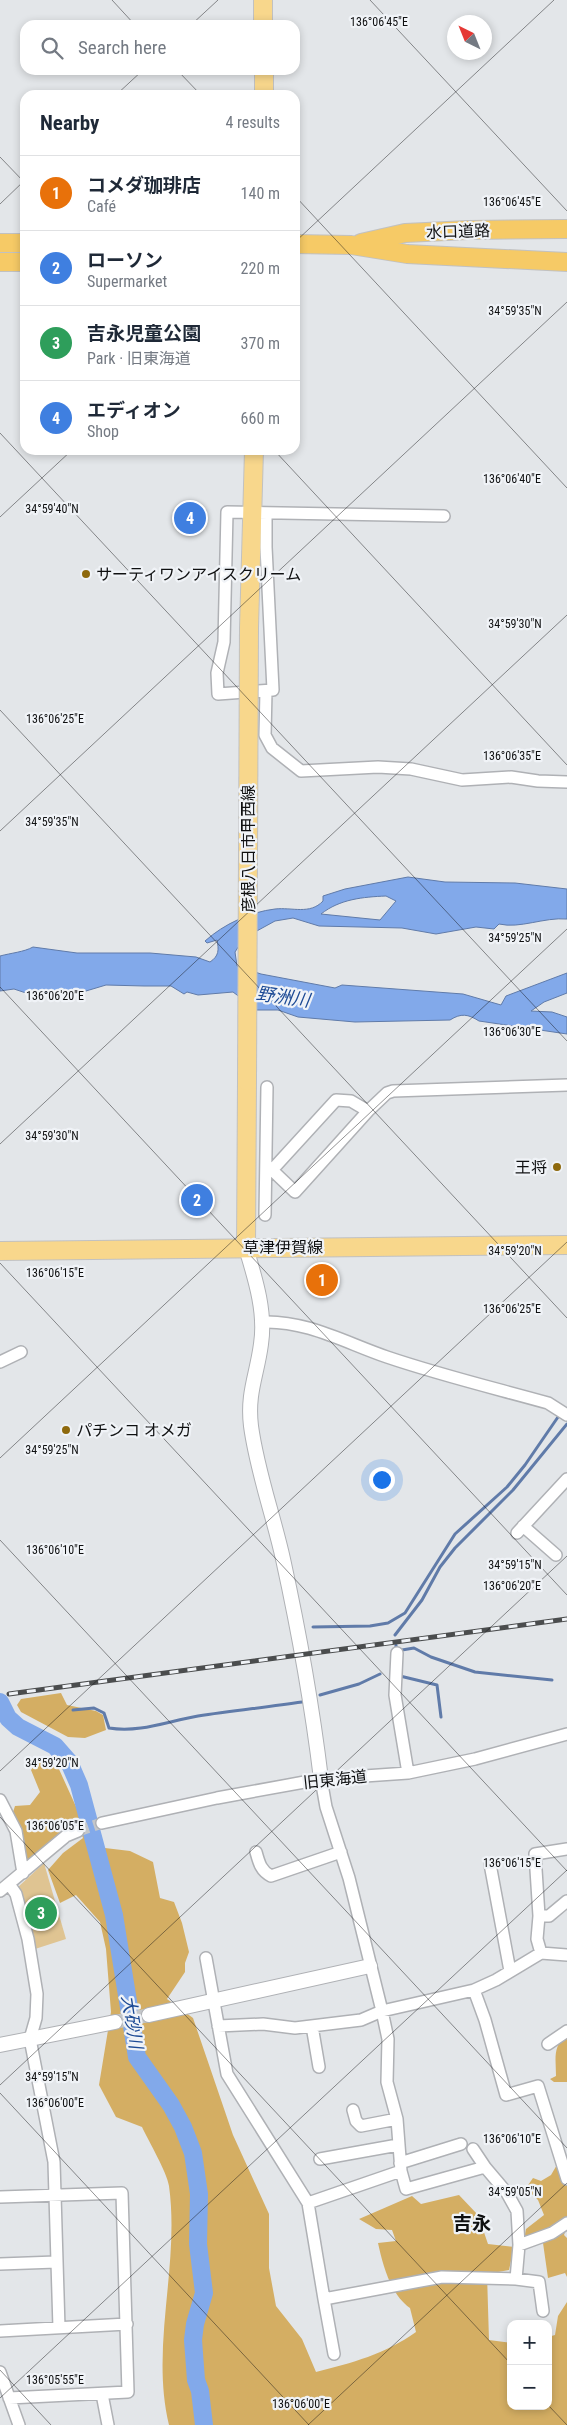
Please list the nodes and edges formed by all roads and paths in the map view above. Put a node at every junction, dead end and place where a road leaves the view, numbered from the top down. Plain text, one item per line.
1 (263, 0) edge
2 (263, 20) edge
3 (264, 75) edge
4 (264, 90) edge
5 (567, 229) edge
6 (0, 243) edge
7 (20, 243) edge
8 (300, 244) edge
9 (351, 245) junction
10 (0, 262) edge
11 (20, 262) edge
12 (567, 262) edge
13 (254, 455) edge
14 (259, 513) junction
15 (444, 516) dead end
16 (266, 691) junction
17 (567, 782) edge
18 (567, 1085) edge
19 (267, 1087) dead end
20 (368, 1111) junction
21 (246, 1169) junction
22 (269, 1170) junction
23 (265, 1215) dead end
24 (567, 1245) edge
25 (246, 1248) junction
26 (0, 1251) edge
27 (262, 1322) junction
28 (21, 1352) dead end
29 (0, 1362) edge
30 (567, 1415) edge
31 (567, 1479) edge
32 (556, 1555) dead end
33 (397, 1653) dead end
34 (567, 1734) edge
35 (408, 1773) junction
36 (321, 1779) junction
37 (0, 1800) edge
38 (102, 1823) tunnel mouth
39 (78, 1831) tunnel mouth
40 (567, 1849) edge
41 (256, 1852) dead end
42 (341, 1852) junction
43 (490, 1864) dead end
44 (23, 1873) junction
45 (5, 1887) edge
46 (567, 1901) edge
47 (539, 1916) junction
48 (541, 1953) junction
49 (567, 1955) edge
50 (206, 1958) dead end
51 (370, 1966) junction
52 (510, 1971) junction
53 (474, 1990) junction
54 (212, 2002) junction
55 (382, 2011) junction
56 (149, 2015) tunnel mouth
57 (115, 2022) tunnel mouth
58 (218, 2026) junction
59 (312, 2026) junction
60 (567, 2031) edge
61 (30, 2039) junction
62 (548, 2044) dead end
63 (0, 2045) edge
64 (319, 2067) dead end
65 (353, 2110) dead end
66 (397, 2119) junction
67 (461, 2144) dead end
68 (398, 2145) junction
69 (474, 2149) dead end
70 (320, 2159) dead end
71 (400, 2167) junction
72 (485, 2167) junction
73 (567, 2179) edge
74 (55, 2195) junction
75 (0, 2197) edge
76 (308, 2203) junction
77 (567, 2223) edge
78 (519, 2245) junction
79 (56, 2262) junction
80 (0, 2264) edge
81 (516, 2279) junction
82 (324, 2299) junction
83 (543, 2311) dead end
84 (127, 2324) junction
85 (59, 2328) junction
86 (0, 2331) edge
87 (334, 2354) dead end
88 (0, 2372) edge
89 (102, 2394) junction
90 (9, 2398) junction
91 (20, 2425) edge
92 (108, 2425) edge

1 - 2 main road
3 - 4 main road
5 - 9 highway, 水口道路
6 - 7 highway
8 - 9 highway, 水口道路
9 - 12 highway, 水口道路
10 - 11 highway
13 - 14 main road, 彦根八日市甲西線
14 - 15 street
14 - 16 street
14 - 16 street
14 - 21 main road, 彦根八日市甲西線, bridge
16 - 17 street
18 - 20 street
19 - 22 street
20 - 22 street
20 - 22 street
21 - 22 street
21 - 25 main road, 彦根八日市甲西線
22 - 23 street
24 - 25 main road, 草津伊賀線
25 - 26 main road, 草津伊賀線
25 - 27 street
27 - 30 street
27 - 36 street
28 - 29 street
31 - 32 street
33 - 35 street
34 - 35 street, 旧東海道
35 - 36 street, 旧東海道
36 - 38 street, 旧東海道
36 - 42 street
37 - 44 street
39 - 44 street
40 - 47 street
41 - 42 street
42 - 51 street
43 - 52 street
44 - 45 street
45 - 61 street
46 - 47 street
47 - 48 street
48 - 49 street
48 - 52 street
50 - 54 street
51 - 54 street
51 - 55 street
52 - 53 street
53 - 55 street
53 - 73 street
54 - 56 street
54 - 58 street
55 - 59 street
55 - 66 street
57 - 61 street
58 - 59 street
58 - 76 street
59 - 64 street
60 - 62 street
61 - 63 street
61 - 74 street
65 - 66 street
66 - 68 street
67 - 71 street
68 - 70 street
68 - 71 street
69 - 72 street
71 - 72 street
71 - 76 street
72 - 78 street
74 - 75 street
74 - 79 street
74 - 84 street
76 - 82 street
77 - 78 street
78 - 81 street
79 - 80 street
79 - 85 street
81 - 82 street
81 - 83 street
82 - 87 street
84 - 85 street
84 - 89 street
85 - 86 street
88 - 90 street
89 - 90 street
89 - 92 street
90 - 91 street

